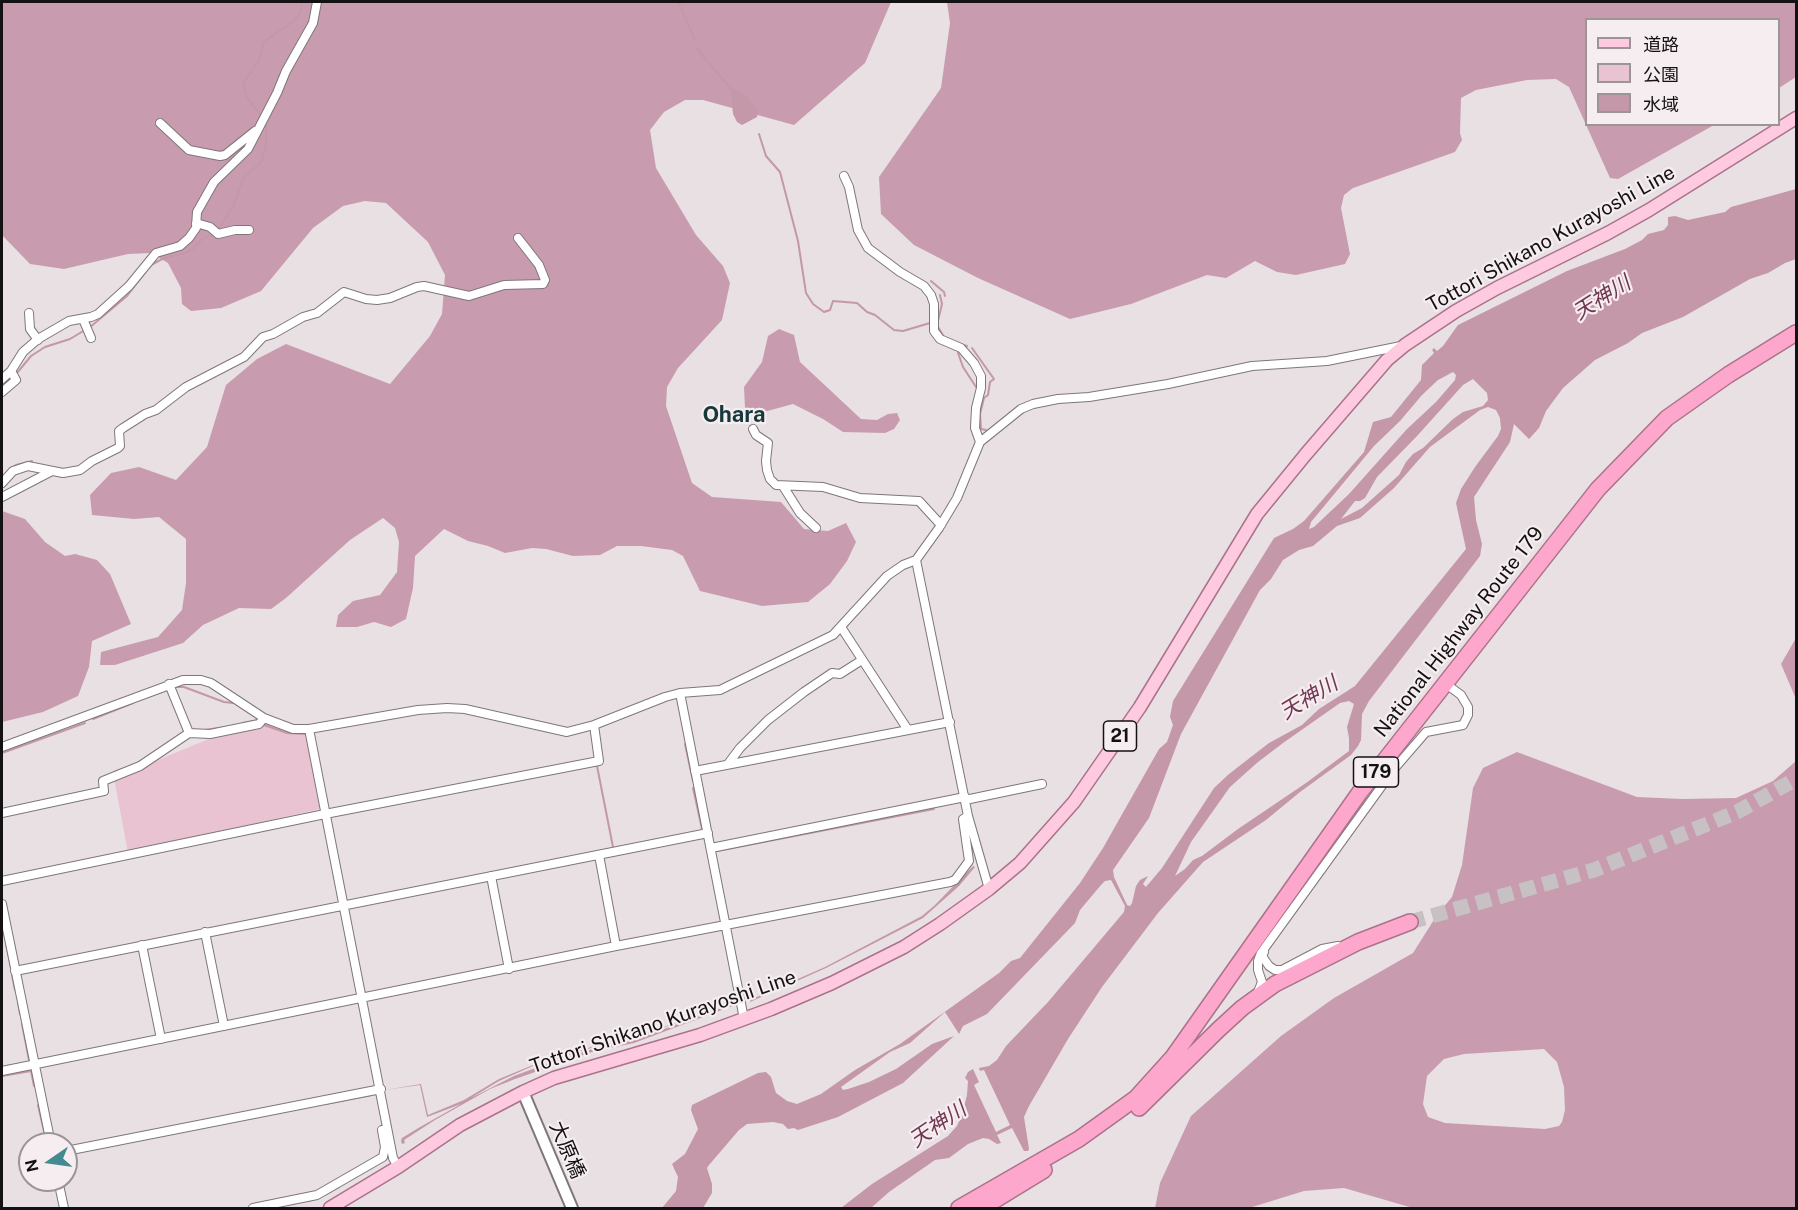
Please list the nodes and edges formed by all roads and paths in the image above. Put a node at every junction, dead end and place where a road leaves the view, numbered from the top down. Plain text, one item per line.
1 (317, 2) edge
2 (1797, 118) edge
3 (160, 123) dead end
4 (257, 130) junction
5 (844, 176) dead end
6 (196, 223) junction
7 (249, 230) dead end
8 (518, 238) dead end
9 (29, 313) dead end
10 (83, 319) junction
11 (1797, 333) edge
12 (91, 338) dead end
13 (38, 340) junction
14 (971, 345) dead end
15 (1405, 345) junction
16 (964, 353) junction
17 (11, 371) junction
18 (2, 379) edge
19 (2, 392) edge
20 (753, 429) dead end
21 (980, 442) junction
22 (52, 471) junction
23 (2, 483) edge
24 (783, 486) junction
25 (2, 497) edge
26 (941, 525) junction
27 (816, 528) dead end
28 (916, 560) junction
29 (841, 627) junction
30 (862, 660) junction
31 (169, 684) junction
32 (1446, 684) junction
33 (680, 693) junction
34 (264, 718) junction
35 (950, 722) junction
36 (594, 725) junction
37 (309, 729) junction
38 (908, 730) junction
39 (189, 733) junction
40 (2, 747) edge
41 (728, 764) junction
42 (695, 771) junction
43 (1042, 784) dead end
44 (965, 799) junction
45 (2, 813) edge
46 (325, 814) junction
47 (968, 816) junction
48 (708, 833) junction
49 (711, 849) junction
50 (599, 855) junction
51 (491, 876) junction
52 (2, 881) edge
53 (989, 889) junction
54 (2, 904) edge
55 (343, 906) junction
56 (1410, 922) tunnel mouth
57 (727, 925) junction
58 (205, 932) junction
59 (1358, 942) junction
60 (142, 945) junction
61 (1266, 945) junction
62 (616, 946) junction
63 (509, 969) junction
64 (15, 971) junction
65 (1256, 997) junction
66 (363, 998) junction
67 (744, 1019) junction
68 (224, 1026) junction
69 (161, 1039) junction
70 (34, 1064) junction
71 (2, 1071) edge
72 (378, 1090) junction
73 (523, 1092) junction
74 (48, 1132) edge
75 (78, 1149) edge
76 (398, 1167) junction
77 (60, 1192) edge
78 (64, 1209) edge
79 (253, 1209) edge
80 (330, 1209) edge
81 (572, 1209) edge
82 (959, 1209) edge
83 (982, 1209) edge

1 - 4 street
2 - 15 main road, Tottori Shikano Kurayoshi Line / 21
3 - 4 street
4 - 6 street
5 - 16 street
6 - 7 street
6 - 10 street
8 - 22 street
9 - 13 street
10 - 12 street
10 - 13 street
11 - 32 highway, National Highway Route 179 / 179
13 - 17 street
14 - 16 street
15 - 21 street
15 - 53 main road, Tottori Shikano Kurayoshi Line / 21
16 - 21 street
17 - 18 street
17 - 19 street
20 - 24 street
21 - 26 street
22 - 23 street
22 - 25 street
24 - 26 street
24 - 27 street
26 - 28 street
28 - 29 street
28 - 35 street
29 - 30 street
29 - 33 street
30 - 38 street
30 - 41 street
31 - 34 street
31 - 39 street
31 - 40 street
32 - 61 street
32 - 82 highway, National Highway Route 179 / 179
33 - 36 street
33 - 42 street
34 - 37 street
34 - 39 street
35 - 38 street
35 - 44 street
36 - 37 street
36 - 46 street
37 - 46 street
38 - 41 street
39 - 45 street
41 - 42 street
42 - 48 street
43 - 44 street
44 - 47 street
44 - 49 street
46 - 52 street
46 - 55 street
47 - 53 street
47 - 57 street
48 - 49 street
48 - 50 street
49 - 57 street
50 - 51 street
50 - 62 street
51 - 55 street
51 - 63 street
53 - 67 main road, Tottori Shikano Kurayoshi Line / 21
54 - 64 street
55 - 58 street
55 - 66 street
56 - 59 highway
57 - 62 street
57 - 67 street
58 - 60 street
58 - 68 street
59 - 61 street
59 - 65 highway
60 - 64 street
60 - 69 street
61 - 65 street
62 - 63 street
63 - 66 street
64 - 70 street
65 - 83 highway
66 - 68 street
66 - 72 street
67 - 73 main road, Tottori Shikano Kurayoshi Line / 21
68 - 69 street
69 - 70 street
70 - 71 street
70 - 74 street
72 - 75 street
72 - 76 street
72 - 79 street
73 - 76 main road, Tottori Shikano Kurayoshi Line / 21
73 - 81 street, 大原橋
76 - 80 main road, Tottori Shikano Kurayoshi Line / 21
77 - 78 street

